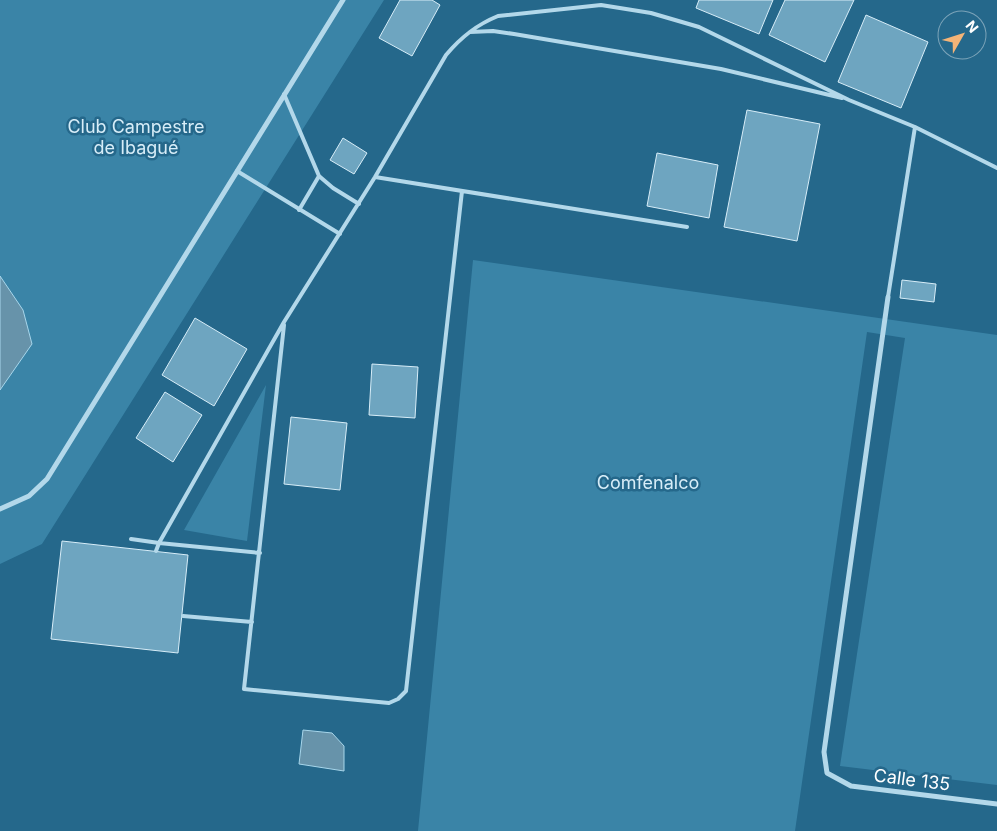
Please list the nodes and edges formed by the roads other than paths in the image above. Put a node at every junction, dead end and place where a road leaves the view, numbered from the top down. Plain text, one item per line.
1 (343, 0) edge
2 (468, 32) junction
3 (284, 94) junction
4 (849, 100) junction
5 (915, 127) junction
6 (997, 168) edge
7 (237, 171) junction
8 (319, 176) junction
9 (375, 177) junction
10 (462, 191) junction
11 (359, 204) junction
12 (299, 210) junction
13 (687, 227) dead end
14 (340, 234) junction
15 (888, 297) joint
16 (284, 322) junction
17 (0, 509) edge
18 (130, 539) dead end
19 (159, 543) junction
20 (156, 551) dead end
21 (260, 553) junction
22 (183, 616) dead end
23 (252, 622) junction
24 (997, 804) edge

1 - 3 street
2 - 4 lane
2 - 4 lane
2 - 9 lane
3 - 7 street
3 - 8 lane
4 - 5 lane
5 - 6 lane
5 - 15 lane
7 - 12 lane
7 - 17 street
8 - 11 lane
8 - 12 lane
9 - 10 lane
9 - 11 lane
10 - 13 lane
10 - 23 lane
11 - 14 lane
12 - 14 lane
14 - 16 lane
15 - 24 street, Calle 135
16 - 19 lane
16 - 21 lane
18 - 19 lane
19 - 20 lane
19 - 21 lane
21 - 23 lane
22 - 23 lane

